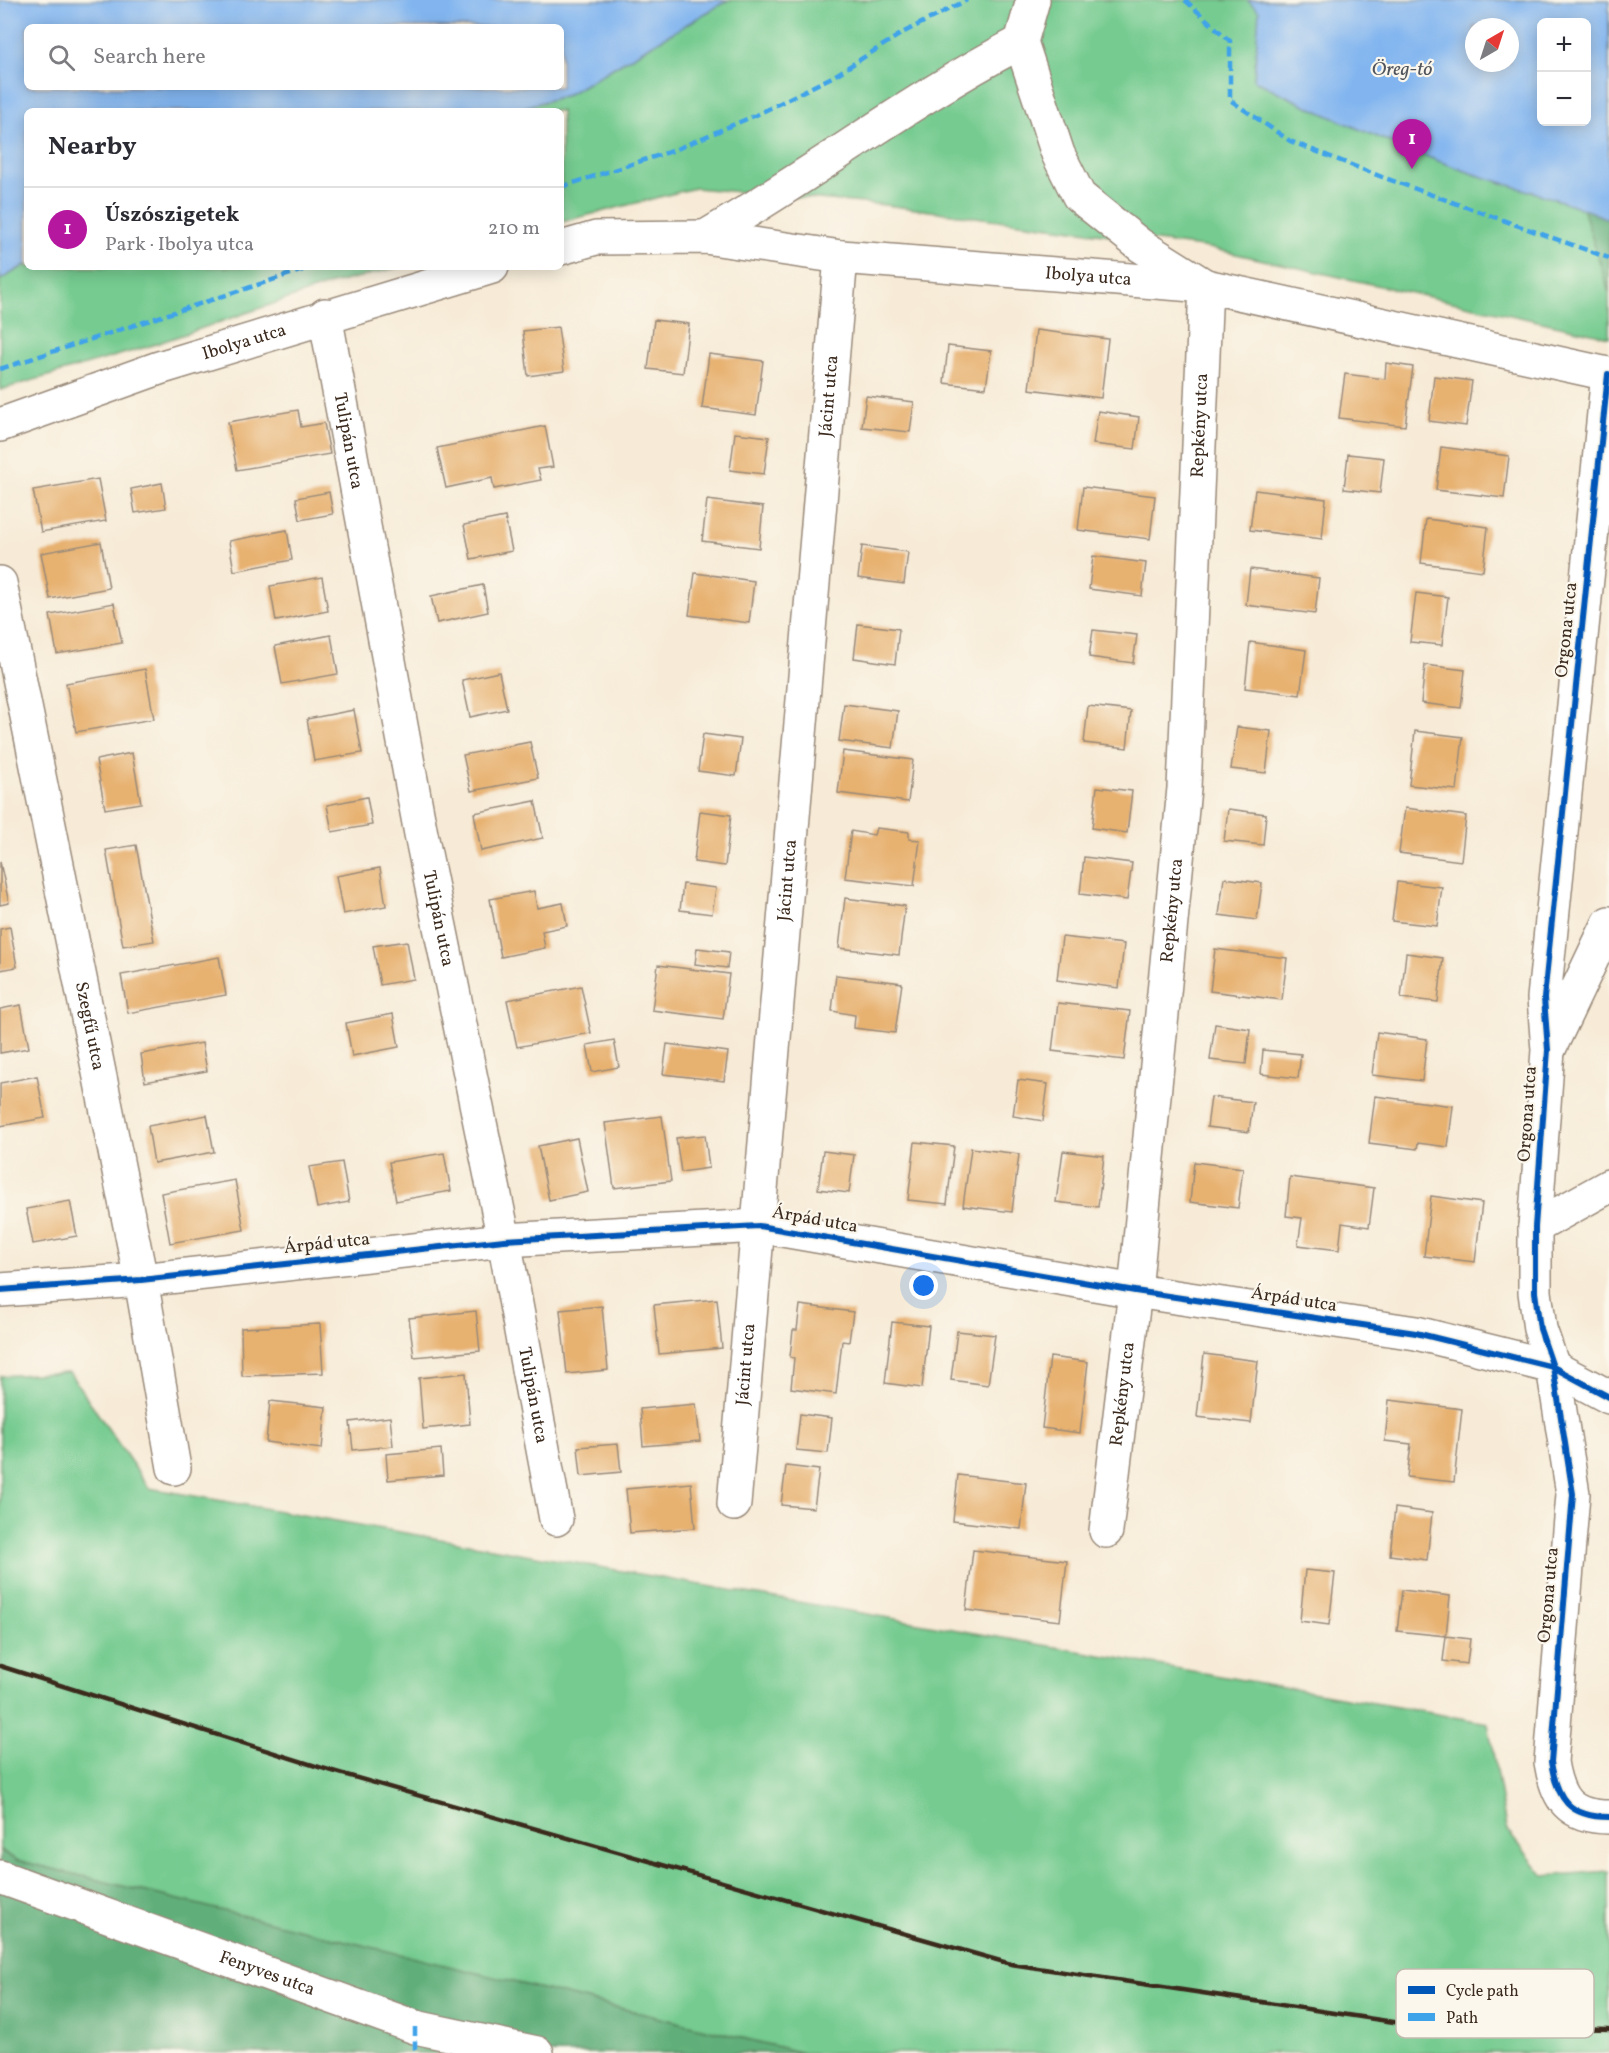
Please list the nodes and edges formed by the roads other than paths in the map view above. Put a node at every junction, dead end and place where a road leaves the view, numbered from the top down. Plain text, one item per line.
1 (1033, 0) edge
2 (1021, 42) junction
3 (705, 237) junction
4 (564, 247) edge
5 (841, 257) junction
6 (482, 270) edge
7 (1206, 286) junction
8 (325, 315) junction
9 (1609, 375) edge
10 (0, 425) edge
11 (0, 583) edge
12 (1609, 923) edge
13 (1548, 1050) junction
14 (1609, 1186) edge
15 (759, 1226) junction
16 (1534, 1227) junction
17 (504, 1240) junction
18 (141, 1280) junction
19 (0, 1290) edge
20 (1135, 1291) junction
21 (1553, 1367) junction
22 (1609, 1397) edge
23 (174, 1468) dead end
24 (734, 1504) dead end
25 (556, 1519) dead end
26 (1106, 1531) dead end
27 (1609, 1817) edge
28 (0, 1877) edge
29 (537, 2053) edge

1 - 2 street
2 - 3 street
2 - 7 street
3 - 4 street, Ibolya utca
3 - 5 street, Ibolya utca
5 - 7 street, Ibolya utca
5 - 15 street, Jácint utca
6 - 8 street, Ibolya utca
7 - 9 street, Ibolya utca
7 - 20 street, Repkény utca
8 - 10 street, Ibolya utca
8 - 17 street, Tulipán utca
9 - 13 street, Orgona utca
11 - 18 street, Szegfű utca
12 - 13 street
13 - 16 street, Orgona utca
14 - 16 street
15 - 17 street, Árpád utca
15 - 20 street, Árpád utca
15 - 24 street, Jácint utca
16 - 21 street, Orgona utca
17 - 18 street, Árpád utca
17 - 25 street, Tulipán utca
18 - 19 street, Árpád utca
18 - 23 street, Szegfű utca
20 - 21 street, Árpád utca
20 - 26 street, Repkény utca
21 - 22 street, Árpád utca
21 - 27 street, Orgona utca
28 - 29 street, Fenyves utca

